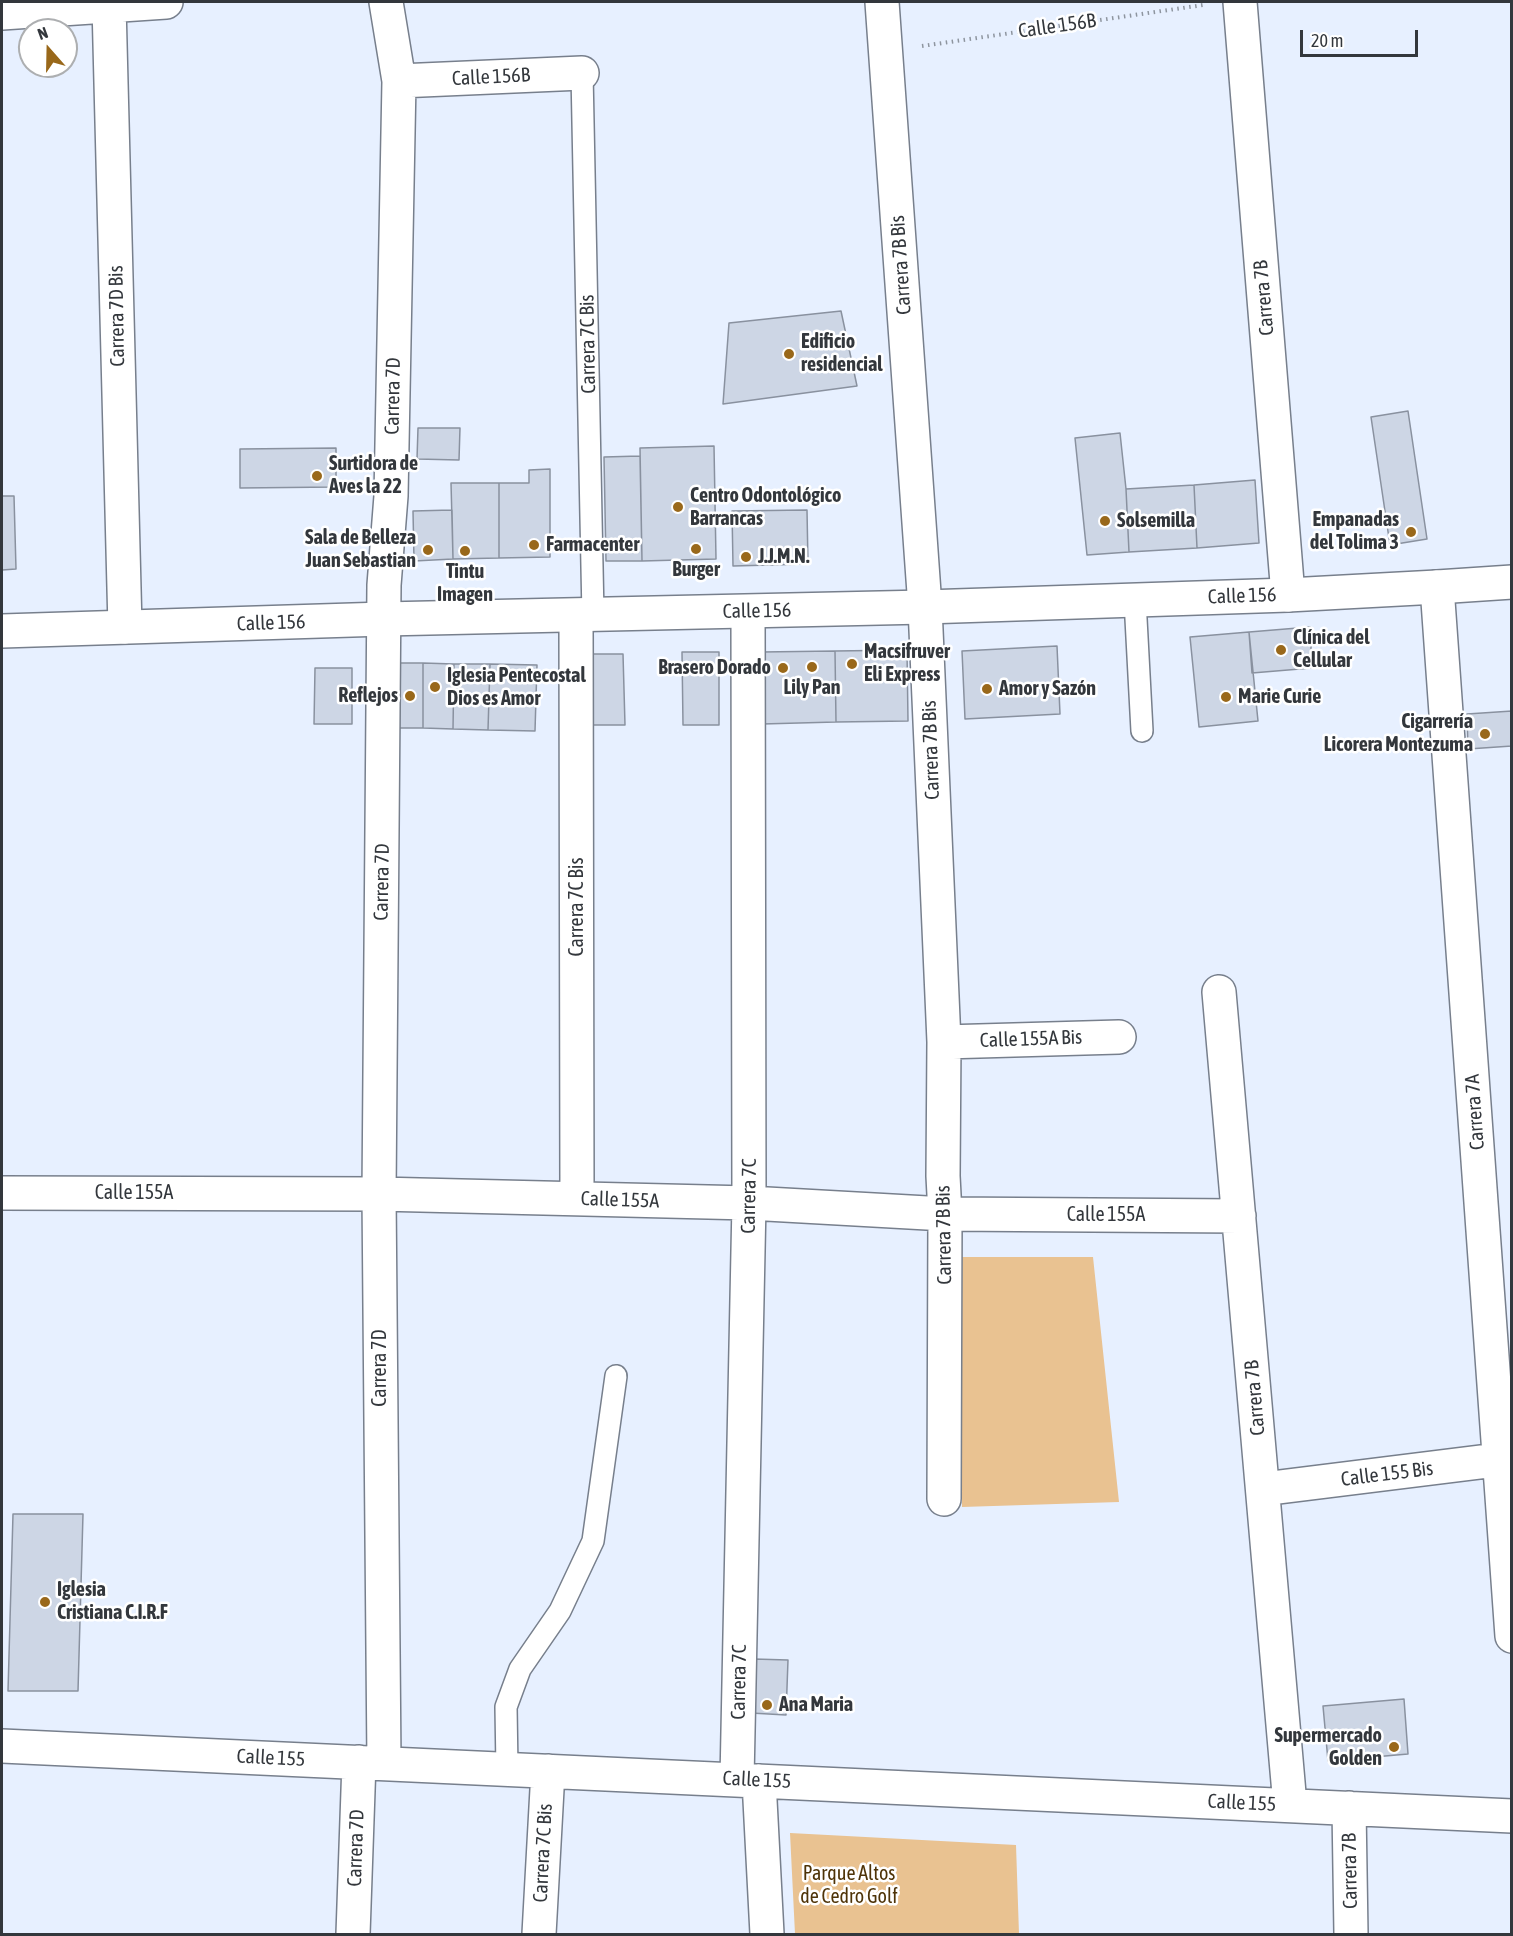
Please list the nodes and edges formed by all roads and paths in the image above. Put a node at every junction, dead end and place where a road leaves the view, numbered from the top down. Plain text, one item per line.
1 (166, 2) edge
2 (386, 2) edge
3 (882, 2) edge
4 (1240, 2) edge
5 (109, 5) junction
6 (1205, 5) dead end
7 (2, 13) edge
8 (886, 51) junction
9 (582, 73) joint
10 (399, 81) junction
11 (1512, 582) edge
12 (1437, 587) junction
13 (1288, 594) junction
14 (1135, 600) junction
15 (926, 607) junction
16 (748, 612) junction
17 (585, 616) junction
18 (384, 619) junction
19 (125, 627) junction
20 (2, 630) edge
21 (1142, 731) dead end
22 (1219, 992) dead end
23 (1119, 1037) dead end
24 (944, 1042) junction
25 (2, 1193) edge
26 (379, 1194) junction
27 (577, 1198) junction
28 (749, 1203) junction
29 (945, 1214) junction
30 (1239, 1216) junction
31 (1500, 1288) edge
32 (616, 1376) dead end
33 (1505, 1459) edge
34 (1263, 1489) junction
35 (944, 1499) dead end
36 (1512, 1636) edge
37 (2, 1746) edge
38 (371, 1763) junction
39 (507, 1769) junction
40 (548, 1771) junction
41 (748, 1780) junction
42 (1290, 1805) junction
43 (1349, 1808) junction
44 (1512, 1816) edge
45 (353, 1935) edge
46 (538, 1935) edge
47 (767, 1935) edge
48 (1351, 1935) edge

1 - 5 street
2 - 10 street, Carrera 7D
3 - 8 street, Carrera 7B Bis
4 - 13 street, Carrera 7B
5 - 7 street
5 - 19 street, Carrera 7D Bis
6 - 8 path, Calle 156B
8 - 15 street, Carrera 7B Bis
9 - 10 street, Calle 156B
9 - 17 lane, Carrera 7C Bis
10 - 18 street, Carrera 7D
11 - 12 street, Calle 156
12 - 13 street, Calle 156
12 - 31 street, Carrera 7A
13 - 14 street, Calle 156
14 - 15 street, Calle 156
14 - 21 lane
15 - 16 street, Calle 156
15 - 24 street, Carrera 7B Bis
16 - 17 street, Calle 156
16 - 28 street, Carrera 7C
17 - 18 street, Calle 156
17 - 27 street, Carrera 7C Bis
18 - 19 street, Calle 156
18 - 26 street, Carrera 7D
19 - 20 street, Calle 156
22 - 30 street, Carrera 7B
23 - 24 street, Calle 155A Bis
24 - 29 street, Carrera 7B Bis
25 - 26 street, Calle 155A
26 - 27 street, Calle 155A
26 - 38 street, Carrera 7D
27 - 28 street, Calle 155A
28 - 29 street, Calle 155A
28 - 41 street, Carrera 7C
29 - 30 street, Calle 155A
29 - 35 street, Carrera 7B Bis
30 - 34 street, Carrera 7B
31 - 33 street, Carrera 7A
32 - 39 lane
33 - 34 street, Calle 155 Bis
33 - 36 street, Carrera 7A
34 - 42 street, Carrera 7B
37 - 38 street, Calle 155
38 - 39 street, Calle 155
38 - 45 street, Carrera 7D
39 - 40 street, Calle 155
40 - 41 street, Calle 155
40 - 46 street, Carrera 7C Bis
41 - 42 street, Calle 155
41 - 47 street, Carrera 7C
42 - 43 street, Calle 155
43 - 44 street, Calle 155
43 - 48 street, Carrera 7B

